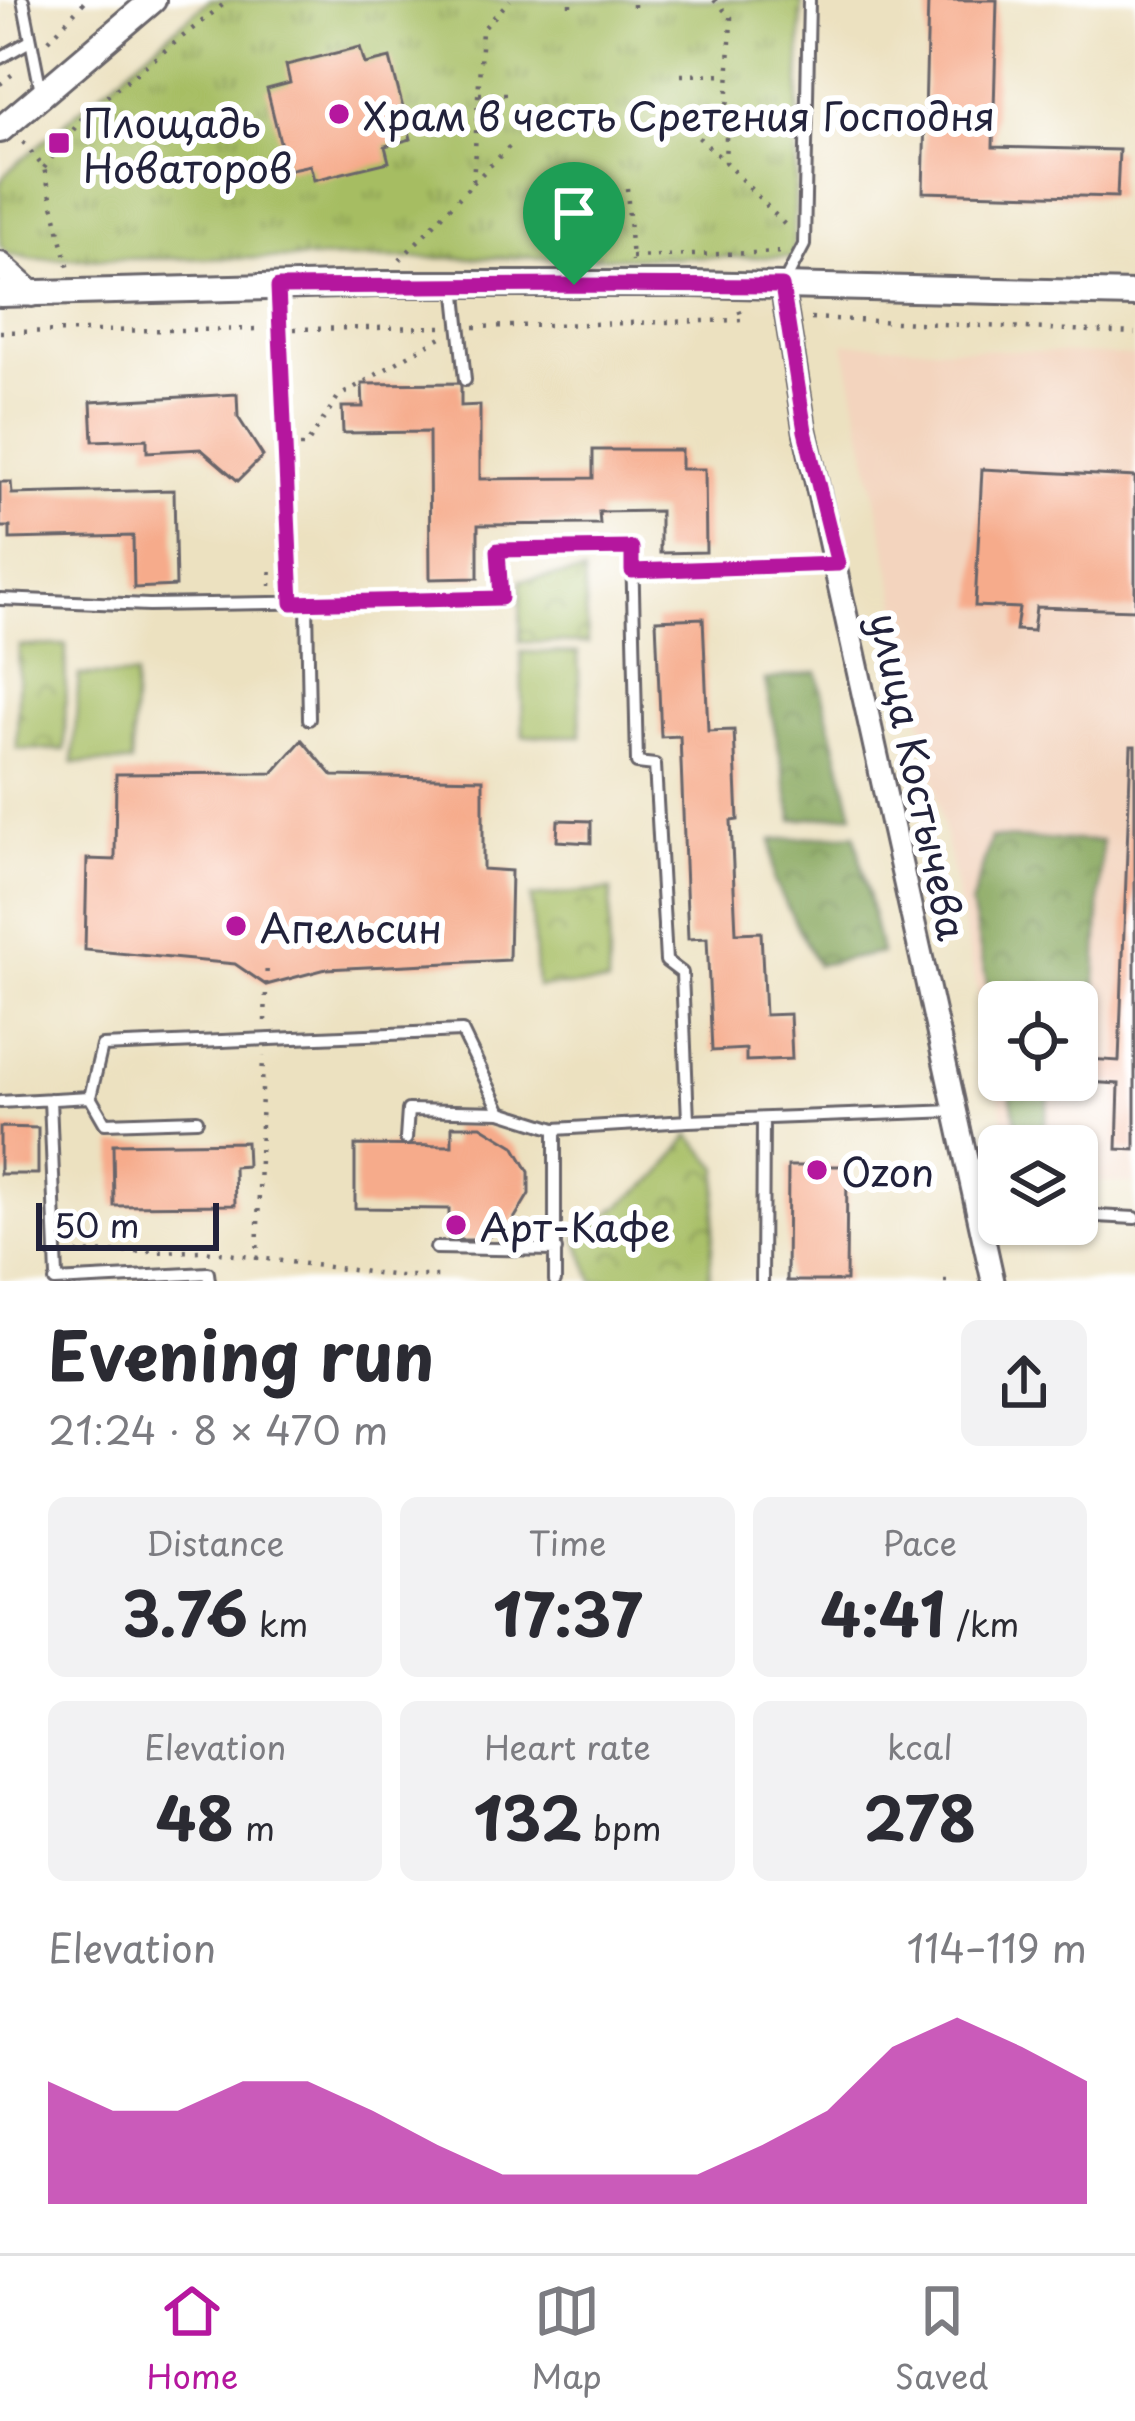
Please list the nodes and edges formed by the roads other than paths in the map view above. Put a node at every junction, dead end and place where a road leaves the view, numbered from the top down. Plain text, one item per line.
1 (22, 0) edge
2 (153, 0) edge
3 (809, 0) edge
4 (30, 41) junction
5 (0, 58) edge
6 (42, 96) junction
7 (3, 130) edge
8 (0, 266) edge
9 (455, 285) junction
10 (782, 286) junction
11 (278, 287) junction
12 (0, 294) edge
13 (32, 294) junction
14 (1135, 294) edge
15 (465, 380) dead end
16 (838, 564) junction
17 (632, 571) junction
18 (0, 598) edge
19 (307, 602) junction
20 (292, 603) junction
21 (309, 719) dead end
22 (90, 1096) junction
23 (50, 1099) junction
24 (0, 1102) edge
25 (955, 1111) junction
26 (501, 1112) junction
27 (763, 1119) junction
28 (197, 1120) dead end
29 (688, 1121) junction
30 (555, 1129) junction
31 (406, 1139) dead end
32 (978, 1180) edge
33 (1098, 1216) edge
34 (1135, 1218) edge
35 (990, 1245) edge
36 (436, 1248) dead end
37 (556, 1250) junction
38 (56, 1279) edge
39 (209, 1281) edge
40 (556, 1281) edge
41 (762, 1281) edge
42 (993, 1281) edge

1 - 4 lane
2 - 6 street
3 - 10 lane
4 - 5 lane
4 - 6 lane
6 - 7 street
8 - 13 street
9 - 10 street
9 - 11 street
9 - 15 lane
10 - 14 street
10 - 16 street, улица Костычева
11 - 13 street
11 - 20 lane
12 - 13 street
16 - 17 lane
16 - 25 street, улица Костычева
17 - 19 lane
17 - 29 lane
18 - 20 lane
19 - 20 lane
19 - 21 lane
22 - 23 lane
22 - 26 lane
22 - 28 lane
23 - 24 lane
23 - 38 lane
25 - 27 lane
25 - 32 street, улица Костычева
26 - 30 lane
26 - 31 lane
27 - 29 lane
27 - 41 lane
29 - 30 lane
30 - 37 lane
33 - 34 lane
35 - 42 street, улица Костычева
36 - 37 lane
37 - 40 lane
38 - 39 lane

